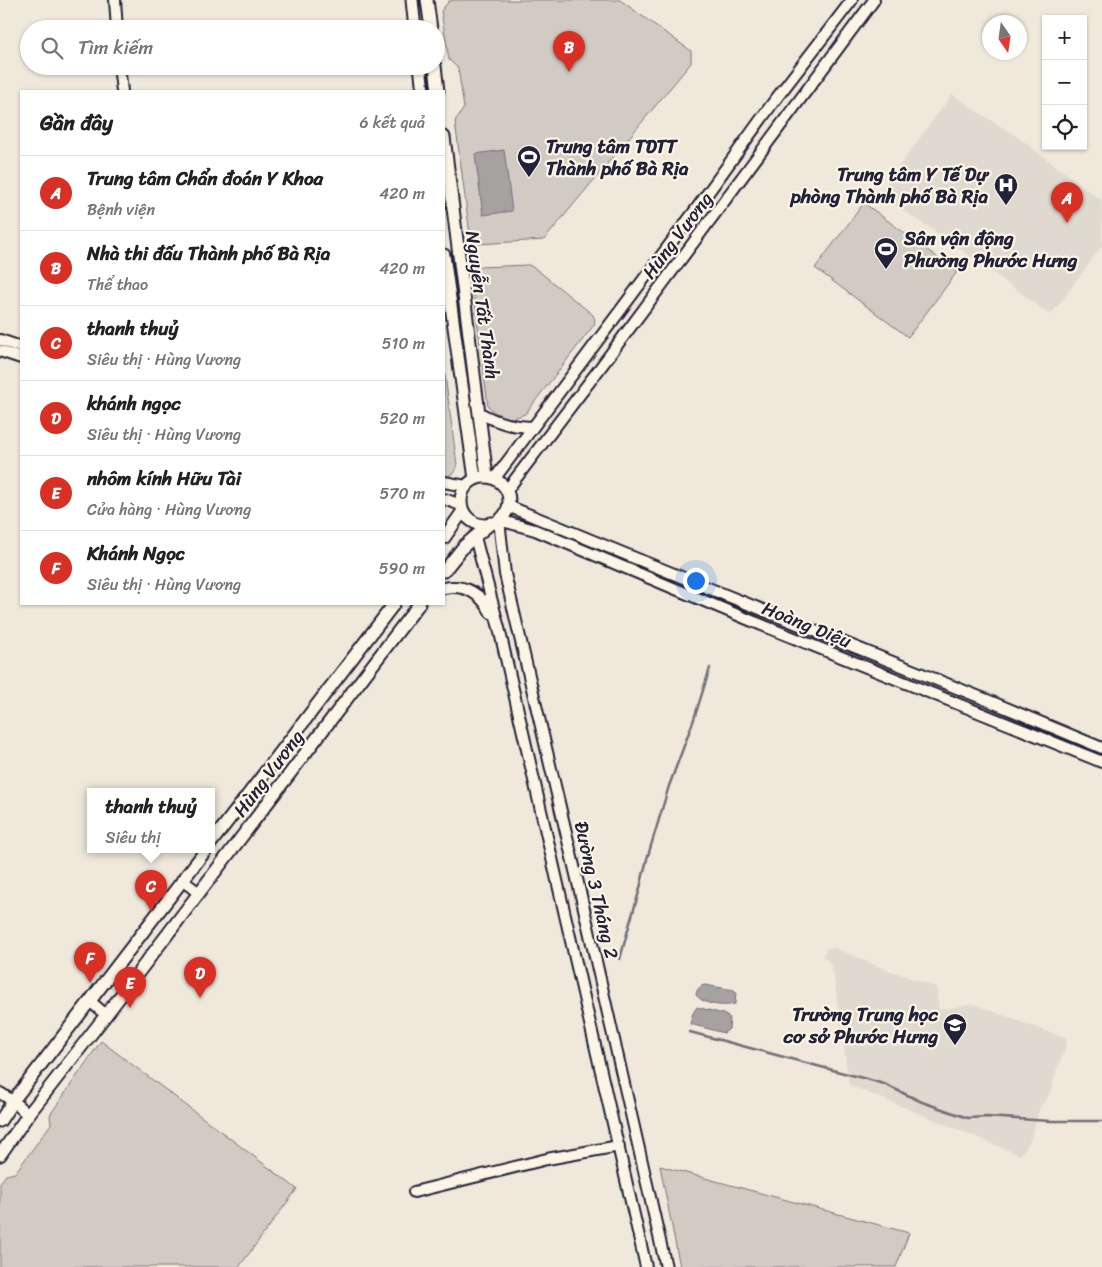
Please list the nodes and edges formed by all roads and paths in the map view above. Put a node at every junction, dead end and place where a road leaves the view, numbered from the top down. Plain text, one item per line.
1 (115, 0) edge
2 (412, 0) edge
3 (427, 0) edge
4 (852, 0) edge
5 (874, 0) edge
6 (116, 20) edge
7 (414, 20) edge
8 (429, 20) edge
9 (120, 75) edge
10 (421, 75) edge
11 (436, 75) edge
12 (122, 90) edge
13 (423, 90) edge
14 (438, 90) edge
15 (445, 145) edge
16 (445, 263) edge
17 (0, 340) edge
18 (20, 347) edge
19 (0, 351) edge
20 (20, 358) edge
21 (480, 413) junction
22 (532, 427) junction
23 (491, 478) junction
24 (445, 482) edge
25 (470, 482) junction
26 (507, 490) junction
27 (445, 500) edge
28 (508, 506) junction
29 (464, 511) junction
30 (495, 522) junction
31 (445, 537) edge
32 (475, 537) junction
33 (445, 570) edge
34 (445, 588) edge
35 (393, 605) edge
36 (418, 605) edge
37 (499, 628) junction
38 (918, 672) junction
39 (913, 686) junction
40 (1102, 748) edge
41 (1102, 762) edge
42 (215, 838) edge
43 (204, 853) edge
44 (182, 880) junction
45 (199, 893) junction
46 (91, 1002) junction
47 (106, 1015) junction
48 (0, 1093) edge
49 (13, 1102) junction
50 (28, 1115) junction
51 (0, 1121) edge
52 (619, 1146) junction
53 (0, 1155) edge
54 (414, 1192) dead end
55 (646, 1267) edge
56 (666, 1267) edge

1 - 6 main road
2 - 7 main road
3 - 8 main road
4 - 22 main road, Hùng Vương
5 - 26 main road, Hùng Vương
9 - 12 main road
10 - 13 main road
11 - 14 main road
15 - 21 main road, Nguyễn Tất Thành
16 - 25 main road, Nguyễn Tất Thành
17 - 18 main road
19 - 20 main road
21 - 22 main road
21 - 23 main road, Nguyễn Tất Thành
22 - 23 main road, Hùng Vương
23 - 25 main road
23 - 26 main road
24 - 25 main road
25 - 29 main road
26 - 28 main road
27 - 29 main road
28 - 30 main road
28 - 38 main road, Hoàng Diệu
29 - 30 main road
29 - 31 main road
29 - 32 main road
30 - 32 main road
30 - 39 main road, Hoàng Diệu
30 - 56 main road, Đường 3 Tháng 2
32 - 33 main road
32 - 37 main road, Đường 3 Tháng 2
34 - 37 main road
35 - 42 main road, Hùng Vương
36 - 45 main road, Hùng Vương
37 - 52 main road, Đường 3 Tháng 2
38 - 39 main road
38 - 40 main road, Hoàng Diệu
39 - 41 main road, Hoàng Diệu
43 - 44 main road
44 - 45 main road
44 - 46 main road
45 - 47 main road, Hùng Vương
46 - 47 main road
46 - 49 main road
47 - 50 main road, Hùng Vương
48 - 49 main road
49 - 50 main road
49 - 51 main road
50 - 53 main road, Hùng Vương
52 - 54 main road
52 - 55 main road, Đường 3 Tháng 2

